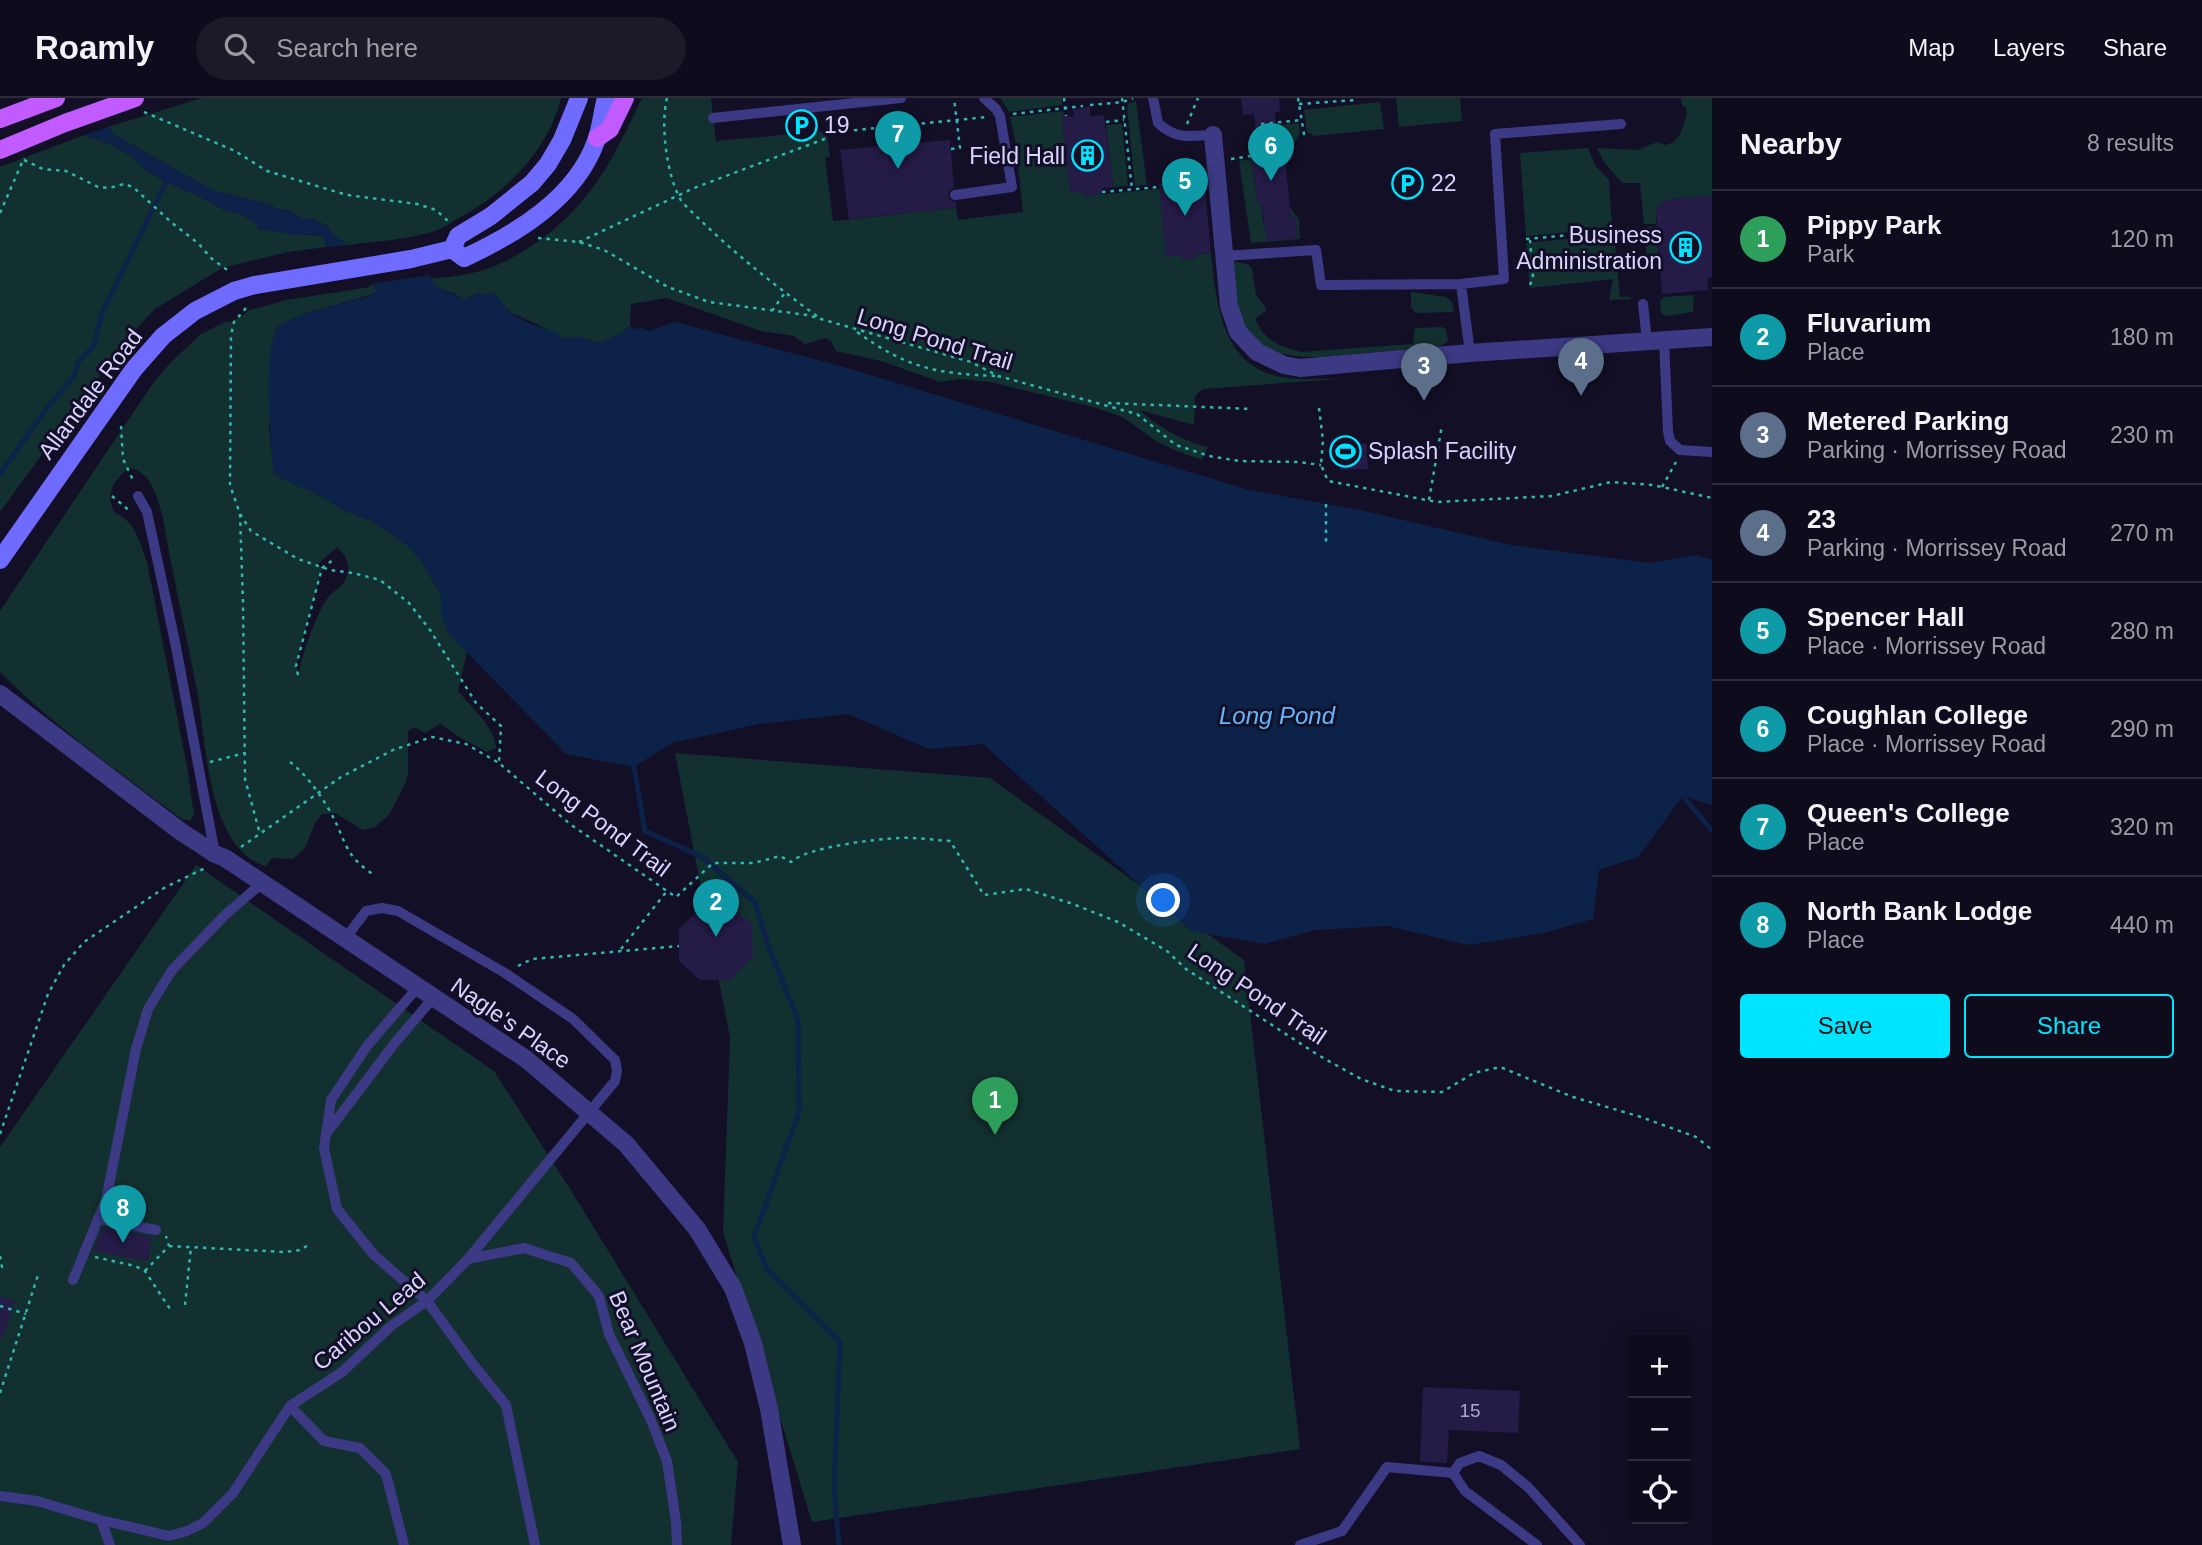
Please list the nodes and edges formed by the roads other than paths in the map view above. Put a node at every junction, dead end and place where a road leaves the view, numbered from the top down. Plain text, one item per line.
1 (579, 98) edge
2 (606, 98) edge
3 (625, 98) edge
4 (901, 98) edge
5 (984, 98) edge
6 (1153, 98) edge
7 (49, 101) edge
8 (133, 104) edge
9 (713, 118) dead end
10 (0, 119) edge
11 (1622, 124) dead end
12 (1213, 135) joint
13 (597, 138) junction
14 (7, 153) edge
15 (955, 195) dead end
16 (452, 249) junction
17 (1224, 256) junction
18 (1461, 284) junction
19 (1643, 304) dead end
20 (1712, 337) edge
21 (1655, 341) junction
22 (1470, 353) junction
23 (1712, 452) edge
24 (138, 496) road end
25 (0, 560) edge
26 (0, 694) edge
27 (220, 856) junction
28 (262, 883) junction
29 (345, 939) junction
30 (418, 987) junction
31 (433, 998) junction
32 (591, 1112) junction
33 (326, 1135) junction
34 (98, 1219) junction
35 (156, 1230) road end
36 (468, 1259) junction
37 (73, 1280) dead end
38 (427, 1301) junction
39 (290, 1406) junction
40 (1453, 1472) junction
41 (0, 1496) edge
42 (101, 1520) junction
43 (110, 1545) edge
44 (404, 1545) edge
45 (535, 1545) edge
46 (677, 1545) edge
47 (792, 1545) edge
48 (1300, 1545) edge
49 (1537, 1545) edge
50 (1580, 1545) edge

1 - 16 main road
2 - 13 main road, Allandale Road
3 - 13 main road
4 - 9 lane
5 - 15 lane
6 - 12 lane
7 - 10 main road
8 - 14 main road
11 - 18 lane
12 - 17 street
13 - 16 main road, Allandale Road
16 - 25 main road, Allandale Road
17 - 18 lane
17 - 22 street
18 - 22 lane
19 - 21 lane
20 - 21 street
21 - 22 street
21 - 23 lane
24 - 27 lane
26 - 27 street, Nagle's Place
27 - 28 street, Nagle's Place
28 - 29 street, Nagle's Place
28 - 34 lane
29 - 30 street, Nagle's Place
29 - 32 lane, Caribou Lead
30 - 31 street, Nagle's Place
30 - 33 lane
31 - 32 street, Nagle's Place
31 - 33 lane
32 - 36 lane, Caribou Lead
32 - 47 street, Nagle's Place
33 - 38 lane
34 - 35 lane
34 - 37 lane
36 - 38 lane, Caribou Lead
36 - 46 lane, Bear Mountain
38 - 39 lane, Caribou Lead
38 - 45 lane
39 - 42 lane, Caribou Lead
39 - 44 lane
40 - 48 lane
40 - 49 lane
40 - 50 lane
41 - 42 lane, Caribou Lead
42 - 43 lane

